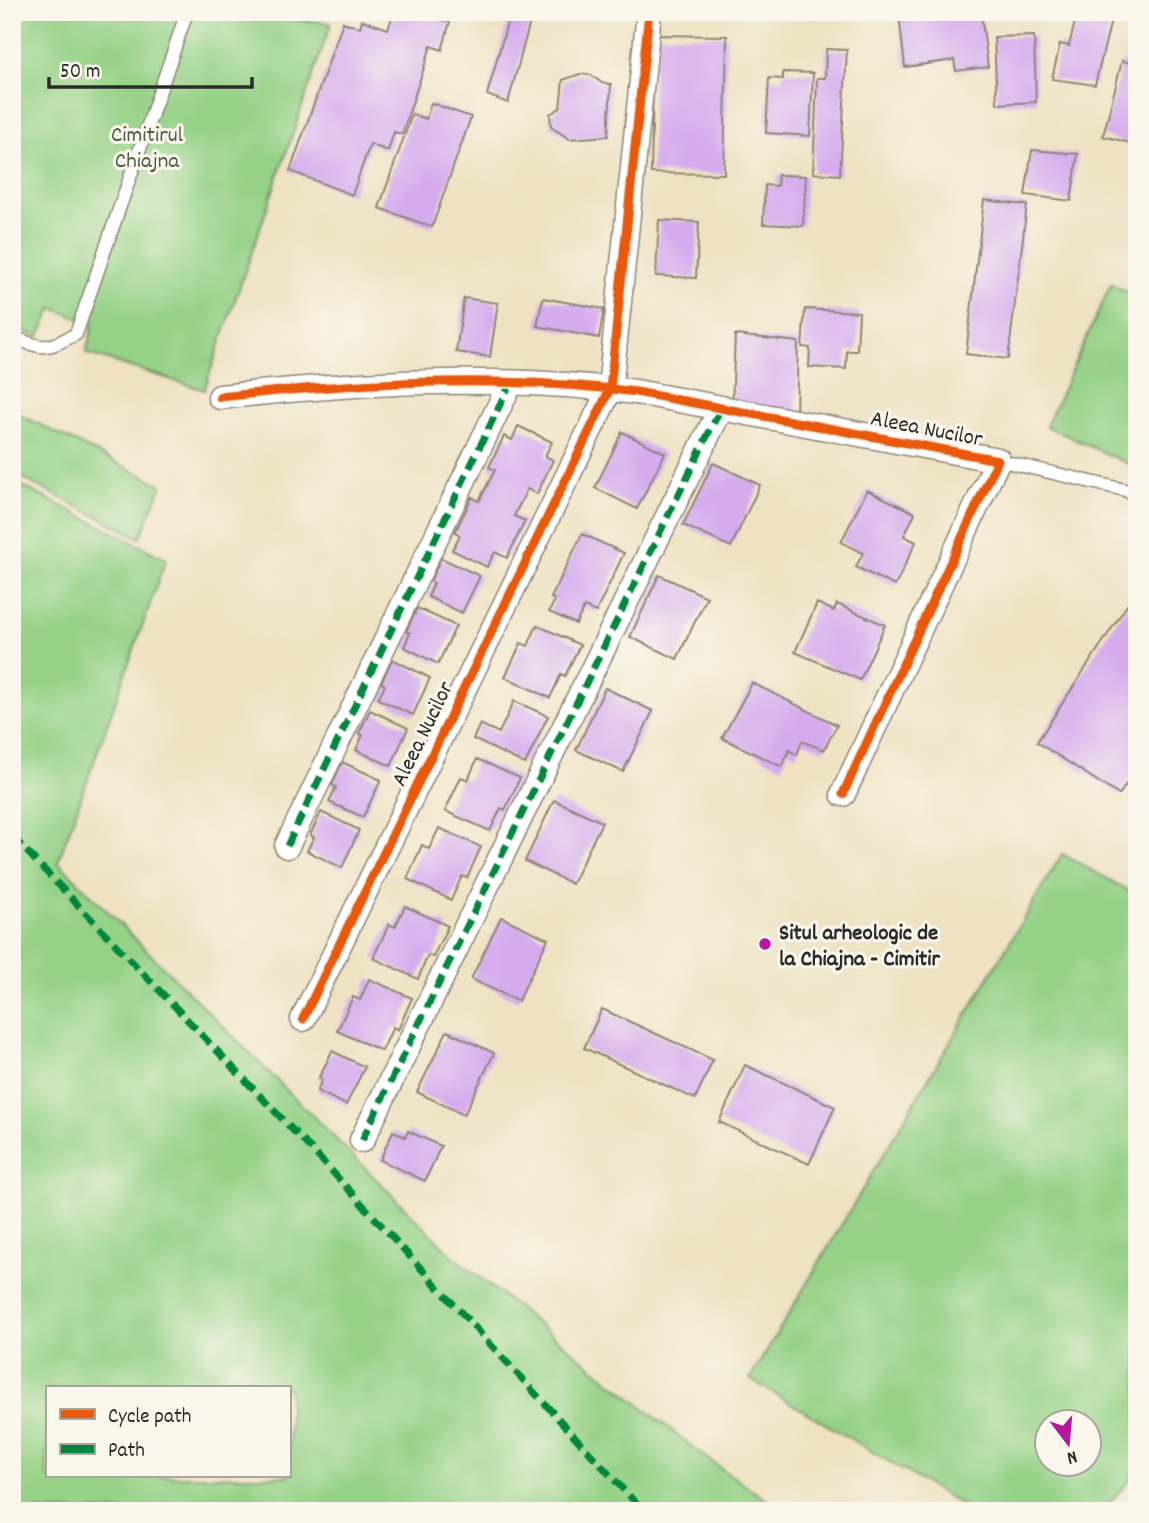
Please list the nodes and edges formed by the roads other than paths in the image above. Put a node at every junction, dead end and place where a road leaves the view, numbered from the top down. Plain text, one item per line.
1 (187, 12) edge
2 (649, 12) edge
3 (12, 337) edge
4 (510, 384) junction
5 (610, 389) junction
6 (220, 397) dead end
7 (721, 408) junction
8 (998, 460) junction
9 (1137, 496) edge
10 (844, 794) dead end
11 (287, 846) dead end
12 (303, 1019) dead end
13 (362, 1140) dead end

1 - 3 lane
2 - 5 street, Aleea Nucilor
4 - 5 street, Aleea Nucilor
4 - 6 street, Aleea Nucilor
4 - 11 street
5 - 7 street, Aleea Nucilor
5 - 12 street, Aleea Nucilor
7 - 8 street, Aleea Nucilor
7 - 13 street
8 - 9 lane
8 - 10 street, Aleea Nucilor

